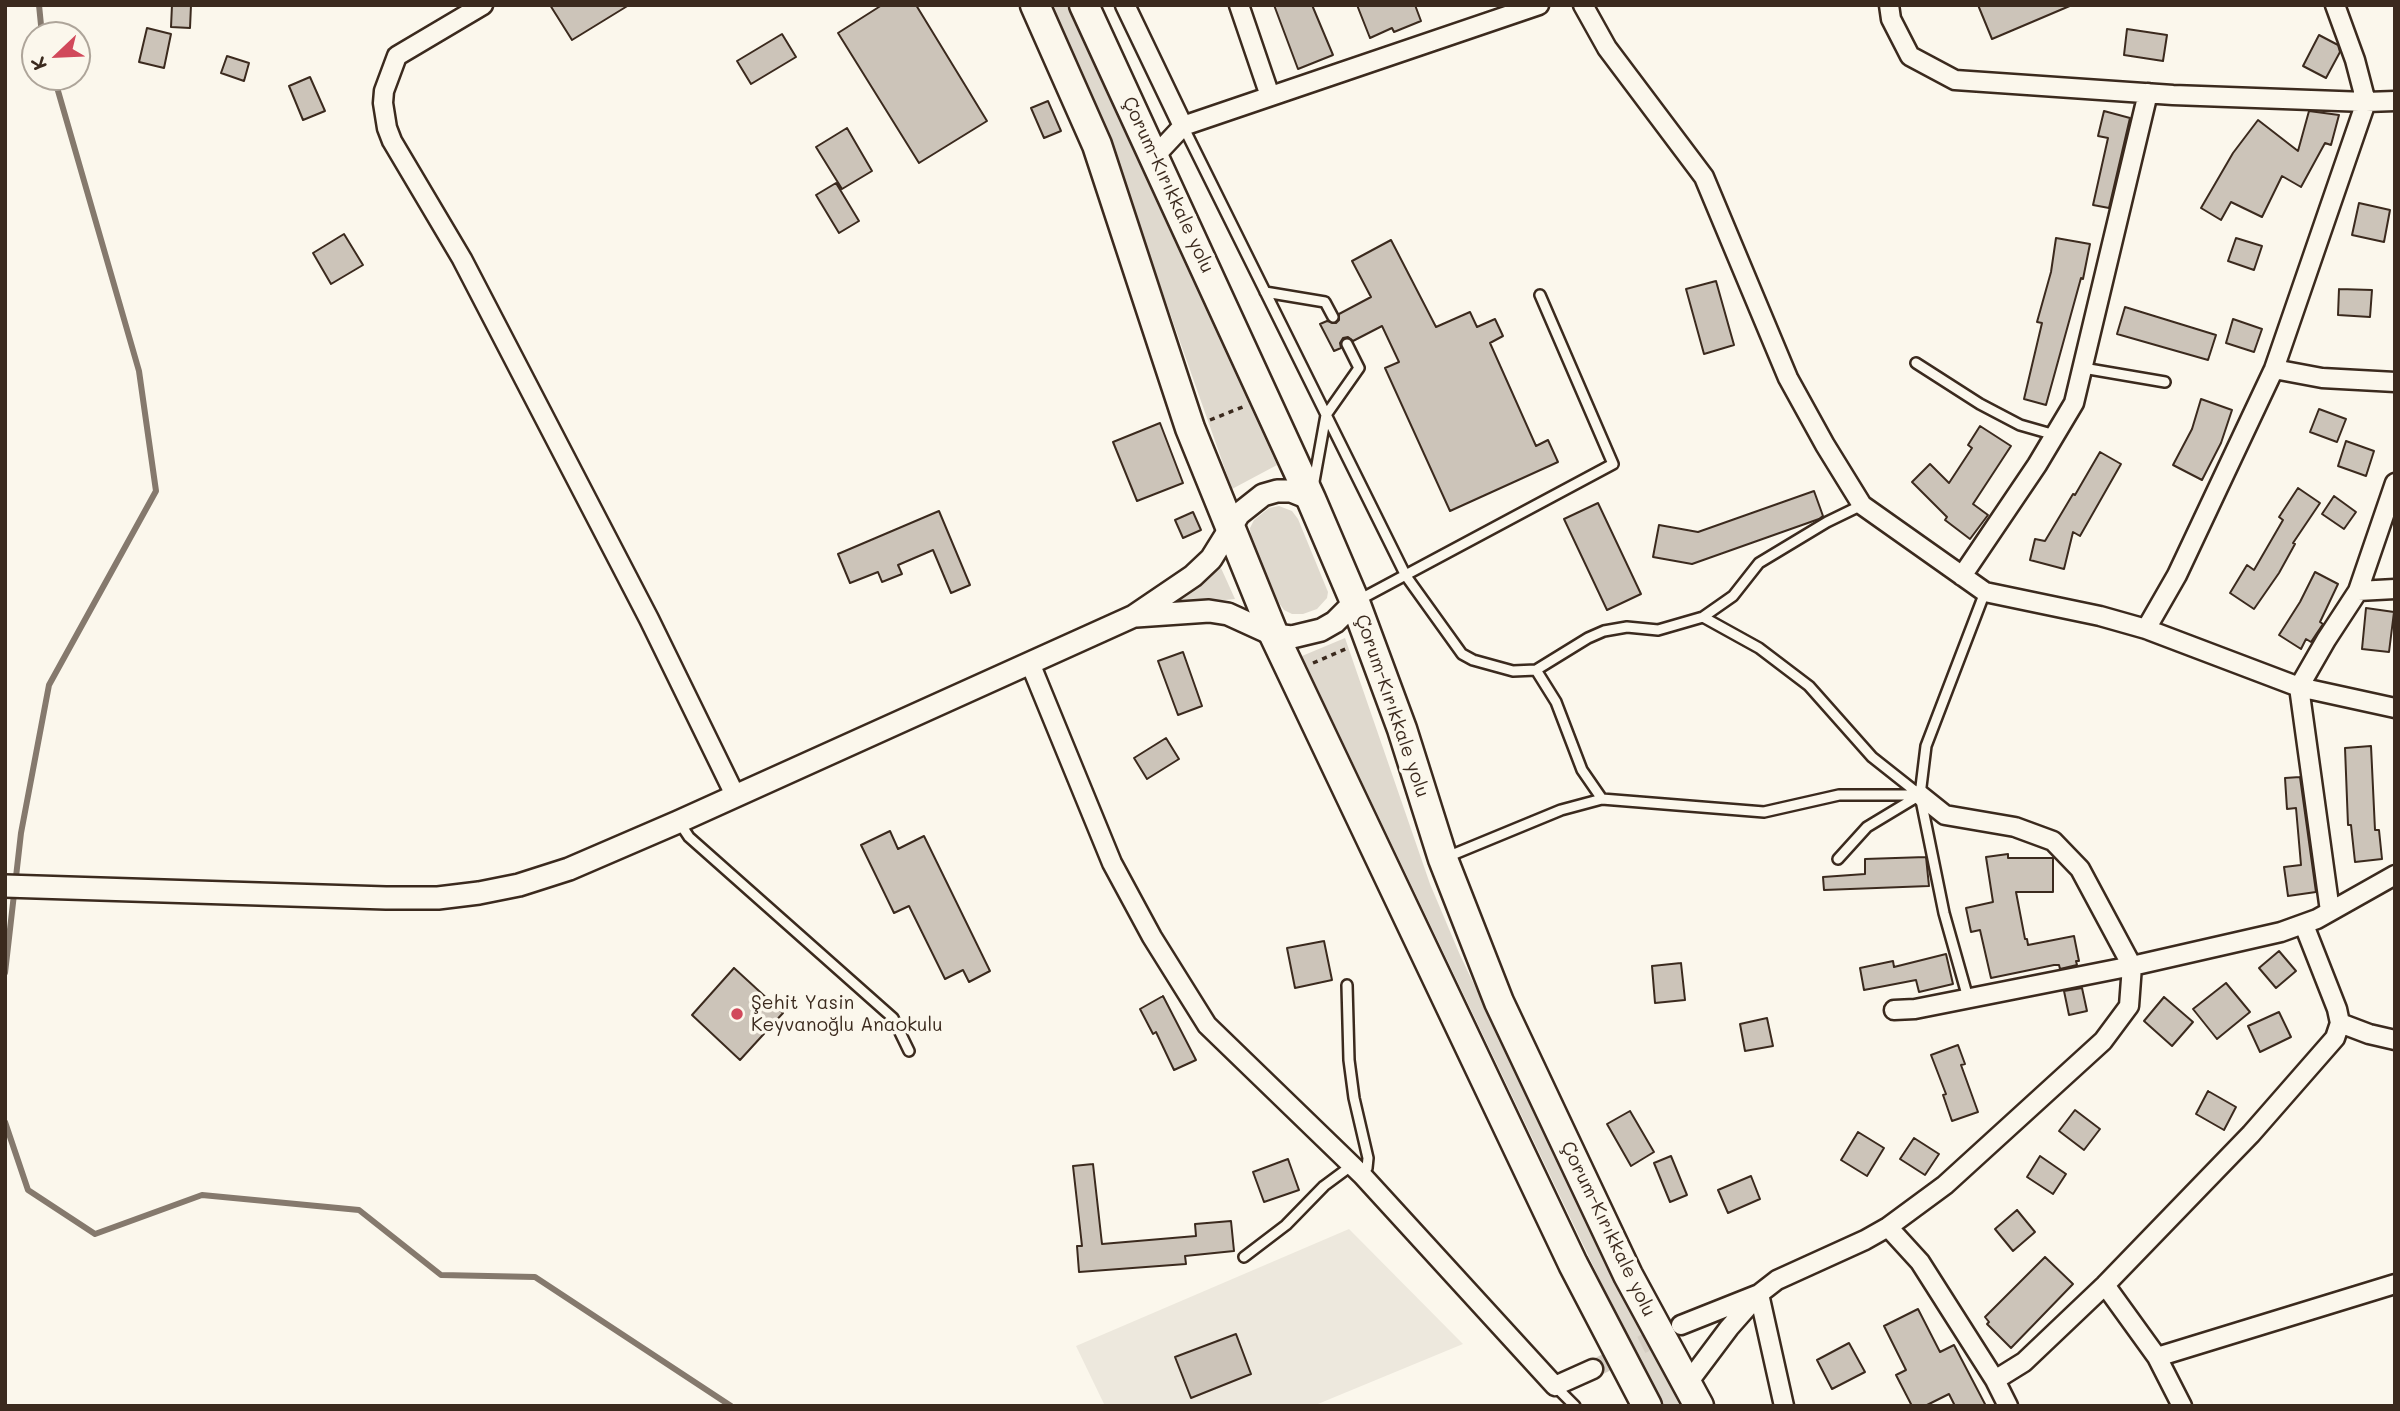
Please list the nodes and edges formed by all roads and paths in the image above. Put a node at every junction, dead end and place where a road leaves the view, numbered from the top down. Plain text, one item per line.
1 (484, 5) edge
2 (1035, 5) edge
3 (1084, 5) edge
4 (1125, 5) edge
5 (1239, 5) edge
6 (1539, 5) edge
7 (1583, 5) edge
8 (1889, 5) edge
9 (2335, 5) edge
10 (2148, 93) junction
11 (1270, 96) junction
12 (2395, 101) edge
13 (2366, 102) junction
14 (1183, 126) junction
15 (1155, 156) junction
16 (1265, 292) junction
17 (1540, 295) dead end
18 (1333, 317) dead end
19 (1347, 344) dead end
20 (1916, 363) dead end
21 (2083, 368) junction
22 (2274, 369) junction
23 (2165, 382) dead end
24 (2395, 382) edge
25 (1265, 397) junction
26 (1326, 415) junction
27 (1190, 428) junction
28 (2055, 435) junction
29 (2395, 483) edge
30 (1311, 499) junction
31 (1862, 505) junction
32 (1229, 527) junction
33 (1406, 576) junction
34 (1962, 576) junction
35 (2395, 589) edge
36 (2358, 591) junction
37 (1985, 592) junction
38 (1355, 602) junction
39 (1134, 616) junction
40 (1703, 617) junction
41 (2146, 629) junction
42 (1274, 635) junction
43 (1030, 663) junction
44 (1536, 670) junction
45 (2299, 687) junction
46 (2395, 708) edge
47 (735, 795) junction
48 (1920, 795) junction
49 (1602, 799) junction
50 (678, 822) junction
51 (1443, 859) junction
52 (1838, 859) dead end
53 (2395, 875) edge
54 (13, 886) edge
55 (2330, 911) junction
56 (2304, 925) junction
57 (2132, 966) junction
58 (1347, 985) dead end
59 (1968, 998) junction
60 (1894, 1010) dead end
61 (2340, 1023) junction
62 (2395, 1040) edge
63 (909, 1051) dead end
64 (1356, 1170) junction
65 (1888, 1227) junction
66 (1244, 1257) dead end
67 (2105, 1284) junction
68 (2395, 1284) edge
69 (1759, 1294) junction
70 (1681, 1325) tunnel mouth
71 (2157, 1357) junction
72 (1592, 1369) tunnel mouth
73 (1995, 1380) junction
74 (1555, 1387) junction
75 (1693, 1395) edge
76 (1575, 1406) edge
77 (1647, 1406) edge
78 (1784, 1406) edge
79 (2008, 1406) edge
80 (2182, 1406) edge

1 - 47 street
2 - 27 highway
3 - 15 highway, Çorum-Kırıkkale yolu
4 - 14 street
5 - 11 street
6 - 11 street
7 - 31 street
8 - 10 street
9 - 13 street
10 - 13 street
10 - 21 street
11 - 14 street
12 - 13 street
13 - 22 street
14 - 15 street
14 - 16 lane
15 - 25 highway, Çorum-Kırıkkale yolu
16 - 18 lane
16 - 26 lane
17 - 33 lane
19 - 26 lane
20 - 28 lane
21 - 23 lane
21 - 28 street
22 - 24 street
22 - 41 street
25 - 27 path
25 - 30 highway, Çorum-Kırıkkale yolu
26 - 30 lane
26 - 33 lane
27 - 32 highway
28 - 34 street
29 - 36 street
30 - 32 street
30 - 38 highway, Çorum-Kırıkkale yolu
31 - 34 street
31 - 40 lane
32 - 39 street
32 - 42 highway
33 - 38 lane
33 - 44 lane
34 - 37 street
35 - 36 street
36 - 45 street
37 - 41 street
37 - 48 lane
38 - 42 street
38 - 51 highway, Çorum-Kırıkkale yolu
39 - 42 street
39 - 43 street
40 - 44 lane
40 - 48 lane
41 - 45 street
42 - 77 highway
43 - 47 street
43 - 64 street
44 - 49 lane
45 - 46 street
45 - 55 street
47 - 50 street
48 - 49 lane
48 - 52 lane
48 - 57 street
48 - 59 lane
49 - 51 lane
50 - 54 street
50 - 63 lane
51 - 75 highway, Çorum-Kırıkkale yolu
53 - 55 street
55 - 56 street
56 - 57 street
56 - 61 street
57 - 59 street
57 - 65 street
58 - 64 lane
59 - 60 street
61 - 62 street
61 - 67 street
64 - 66 lane
64 - 74 street
65 - 69 street
65 - 73 street
67 - 71 street
67 - 73 street
68 - 71 street
69 - 70 street
69 - 75 street
69 - 78 street
71 - 80 street
72 - 74 street
73 - 79 street
74 - 76 lane

